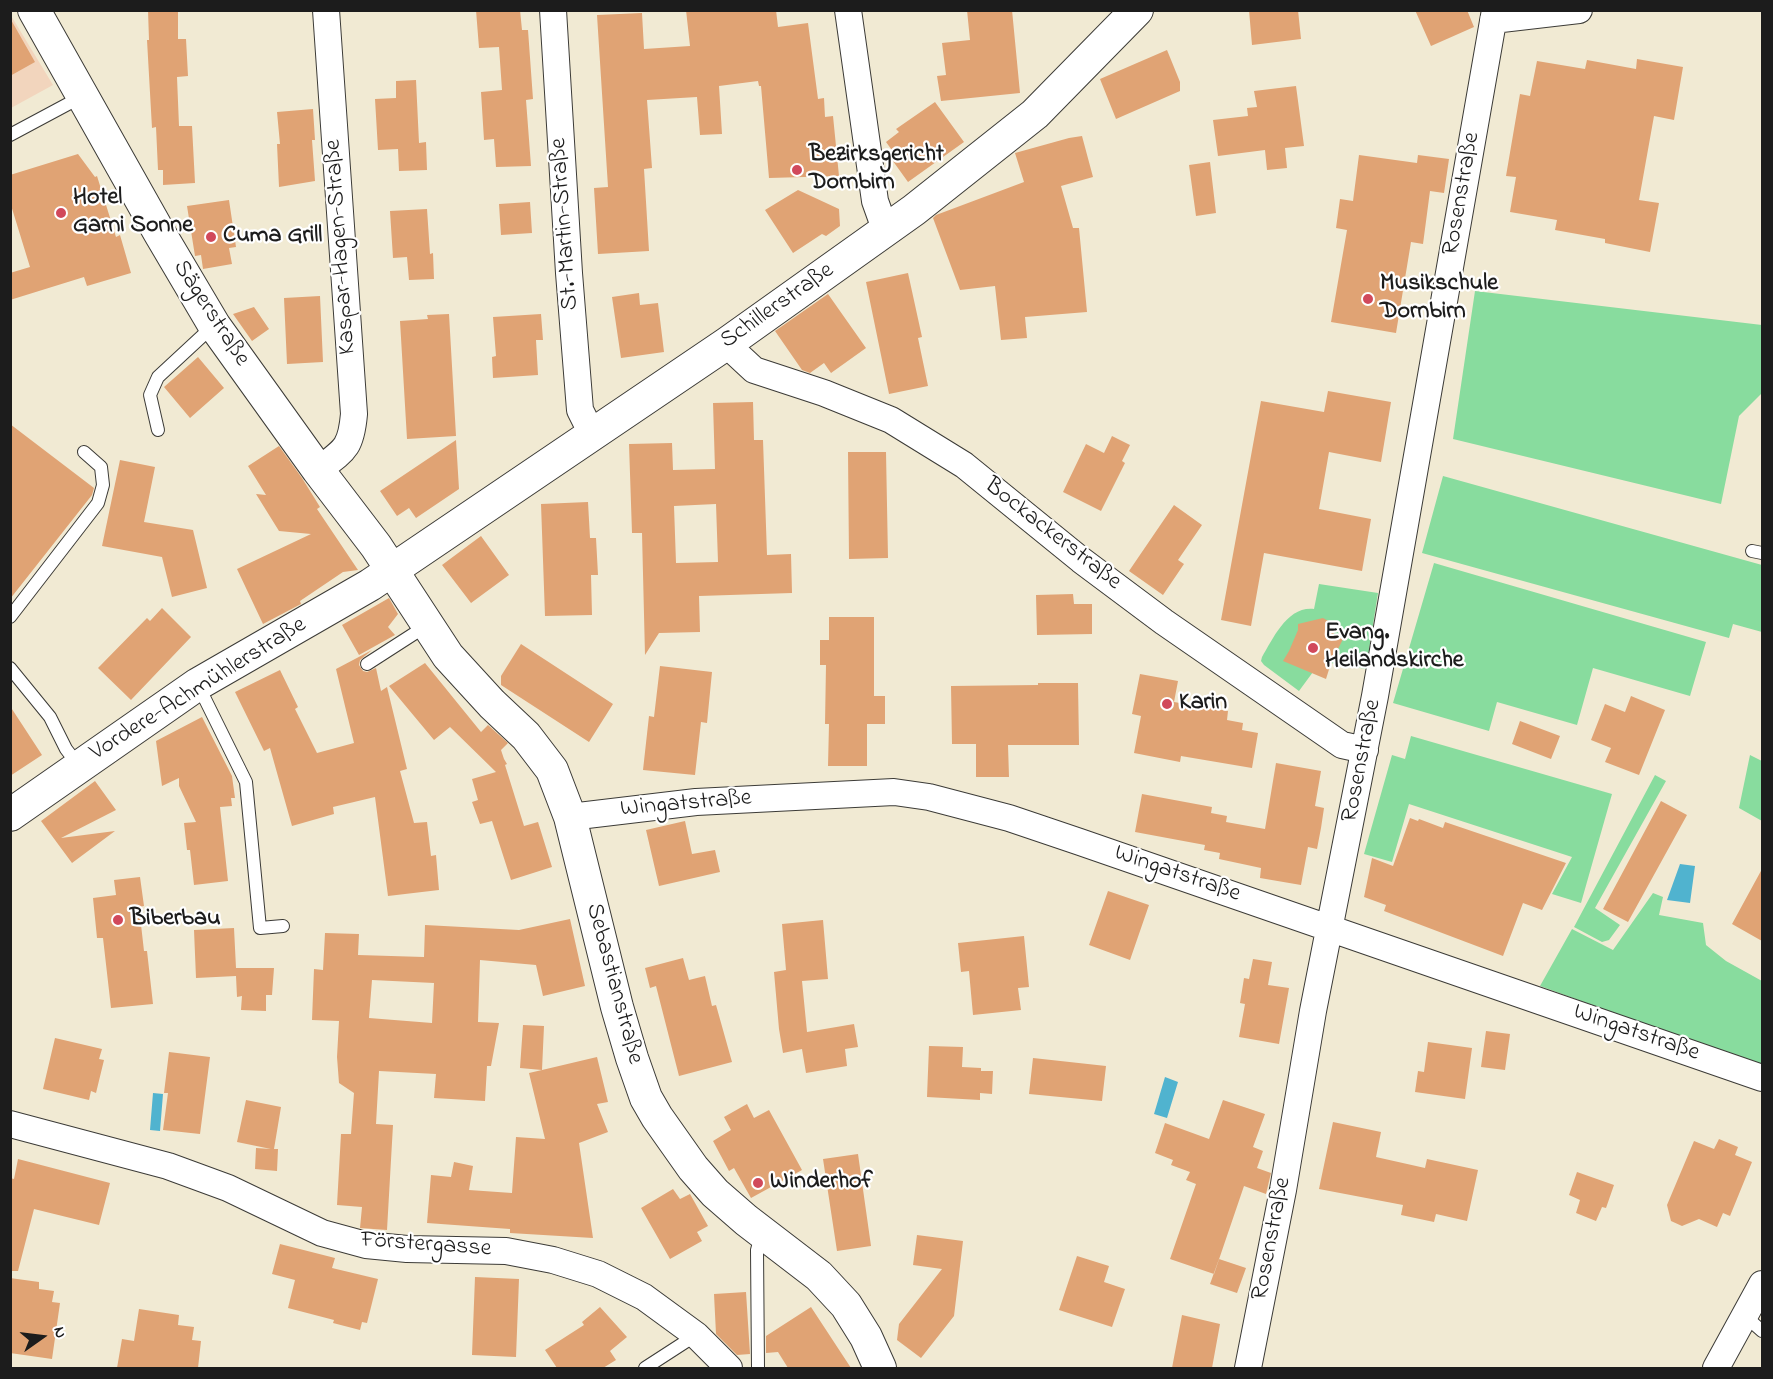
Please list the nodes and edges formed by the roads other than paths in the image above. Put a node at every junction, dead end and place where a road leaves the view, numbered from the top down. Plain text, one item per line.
1 (34, 10) edge
2 (326, 10) edge
3 (553, 10) edge
4 (848, 10) edge
5 (1137, 10) edge
6 (1580, 10) edge
7 (1494, 15) edge
8 (82, 96) junction
9 (11, 133) edge
10 (885, 230) junction
11 (214, 325) junction
12 (726, 344) junction
13 (158, 430) dead end
14 (592, 434) junction
15 (84, 452) dead end
16 (318, 470) junction
17 (392, 570) junction
18 (10, 617) edge
19 (427, 625) junction
20 (367, 664) dead end
21 (10, 668) edge
22 (198, 684) junction
23 (1365, 750) junction
24 (79, 766) junction
25 (10, 815) edge
26 (570, 817) junction
27 (284, 926) dead end
28 (1331, 928) junction
29 (1762, 1078) edge
30 (10, 1124) edge
31 (762, 1232) junction
32 (1762, 1284) edge
33 (1752, 1325) edge
34 (696, 1335) junction
35 (645, 1368) edge
36 (729, 1368) edge
37 (758, 1368) edge
38 (880, 1368) edge
39 (1248, 1368) edge
40 (1716, 1368) edge

1 - 8 street, Sägerstraße
2 - 16 street, Kaspar-Hagen-Straße
3 - 14 street, St.-Martin-Straße
4 - 10 street
5 - 10 street, Schillerstraße
6 - 7 street
7 - 23 street, Rosenstraße
8 - 9 lane
8 - 11 street, Sägerstraße
10 - 12 street, Schillerstraße
11 - 13 lane
11 - 16 street, Sägerstraße
12 - 14 street, Schillerstraße
12 - 23 street, Bockackerstraße
14 - 17 street, Schillerstraße
15 - 18 lane
16 - 17 street, Sägerstraße
17 - 19 street, Sebastianstraße
17 - 22 street, Vordere-Achmühlerstraße
19 - 20 lane
19 - 26 street, Sebastianstraße
21 - 24 lane
22 - 24 street, Vordere-Achmühlerstraße
22 - 27 lane
23 - 28 street, Rosenstraße
24 - 25 street, Vordere-Achmühlerstraße
26 - 28 street, Wingatstraße
26 - 31 street, Sebastianstraße
28 - 29 street, Wingatstraße
28 - 39 street, Rosenstraße
30 - 34 street, Förstergasse
31 - 37 lane
31 - 38 street, Sebastianstraße
32 - 33 street
33 - 40 street
34 - 35 lane
34 - 36 street, Förstergasse

